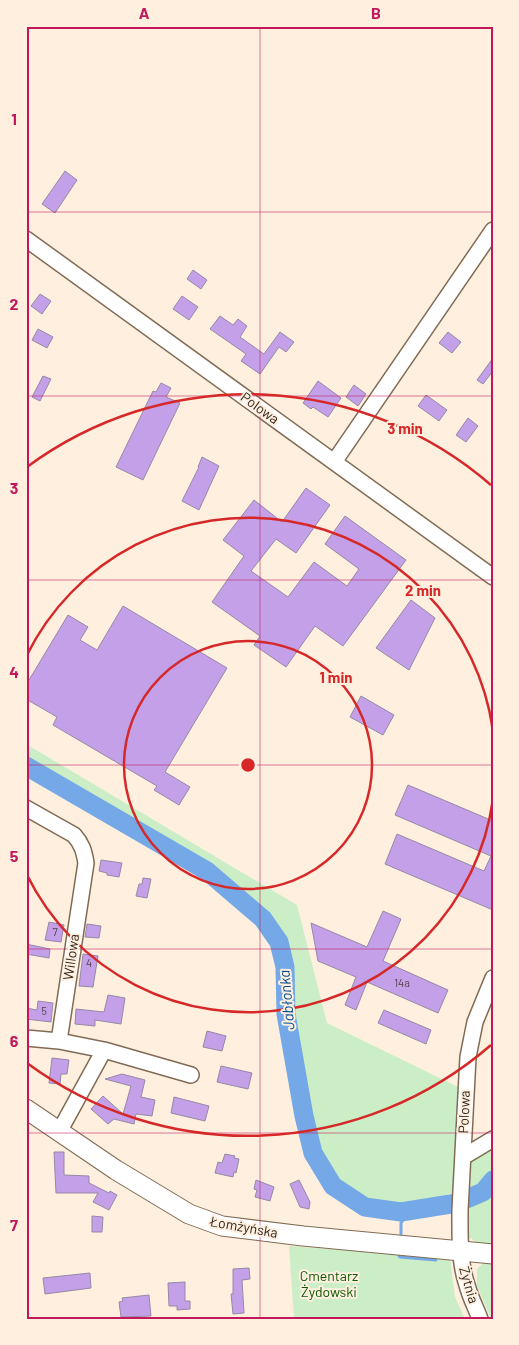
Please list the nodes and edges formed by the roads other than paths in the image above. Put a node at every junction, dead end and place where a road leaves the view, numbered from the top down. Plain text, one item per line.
1 (493, 230) edge
2 (26, 239) edge
3 (334, 462) junction
4 (493, 577) edge
5 (26, 808) edge
6 (493, 978) edge
7 (26, 1038) edge
8 (59, 1041) junction
9 (104, 1050) junction
10 (191, 1075) dead end
11 (26, 1109) edge
12 (59, 1132) junction
13 (493, 1139) edge
14 (463, 1157) junction
15 (461, 1251) junction
16 (493, 1254) edge
17 (480, 1319) edge

1 - 3 street
2 - 3 street, Polowa
3 - 4 street, Polowa
5 - 8 street, Willowa
6 - 14 street, Polowa
7 - 8 street
8 - 9 street
9 - 10 street
9 - 12 street
11 - 12 main road, Łomżyńska
12 - 15 main road, Łomżyńska
13 - 14 street
14 - 15 street, Polowa
15 - 16 main road, Łomżyńska
15 - 17 street, Żytnia

